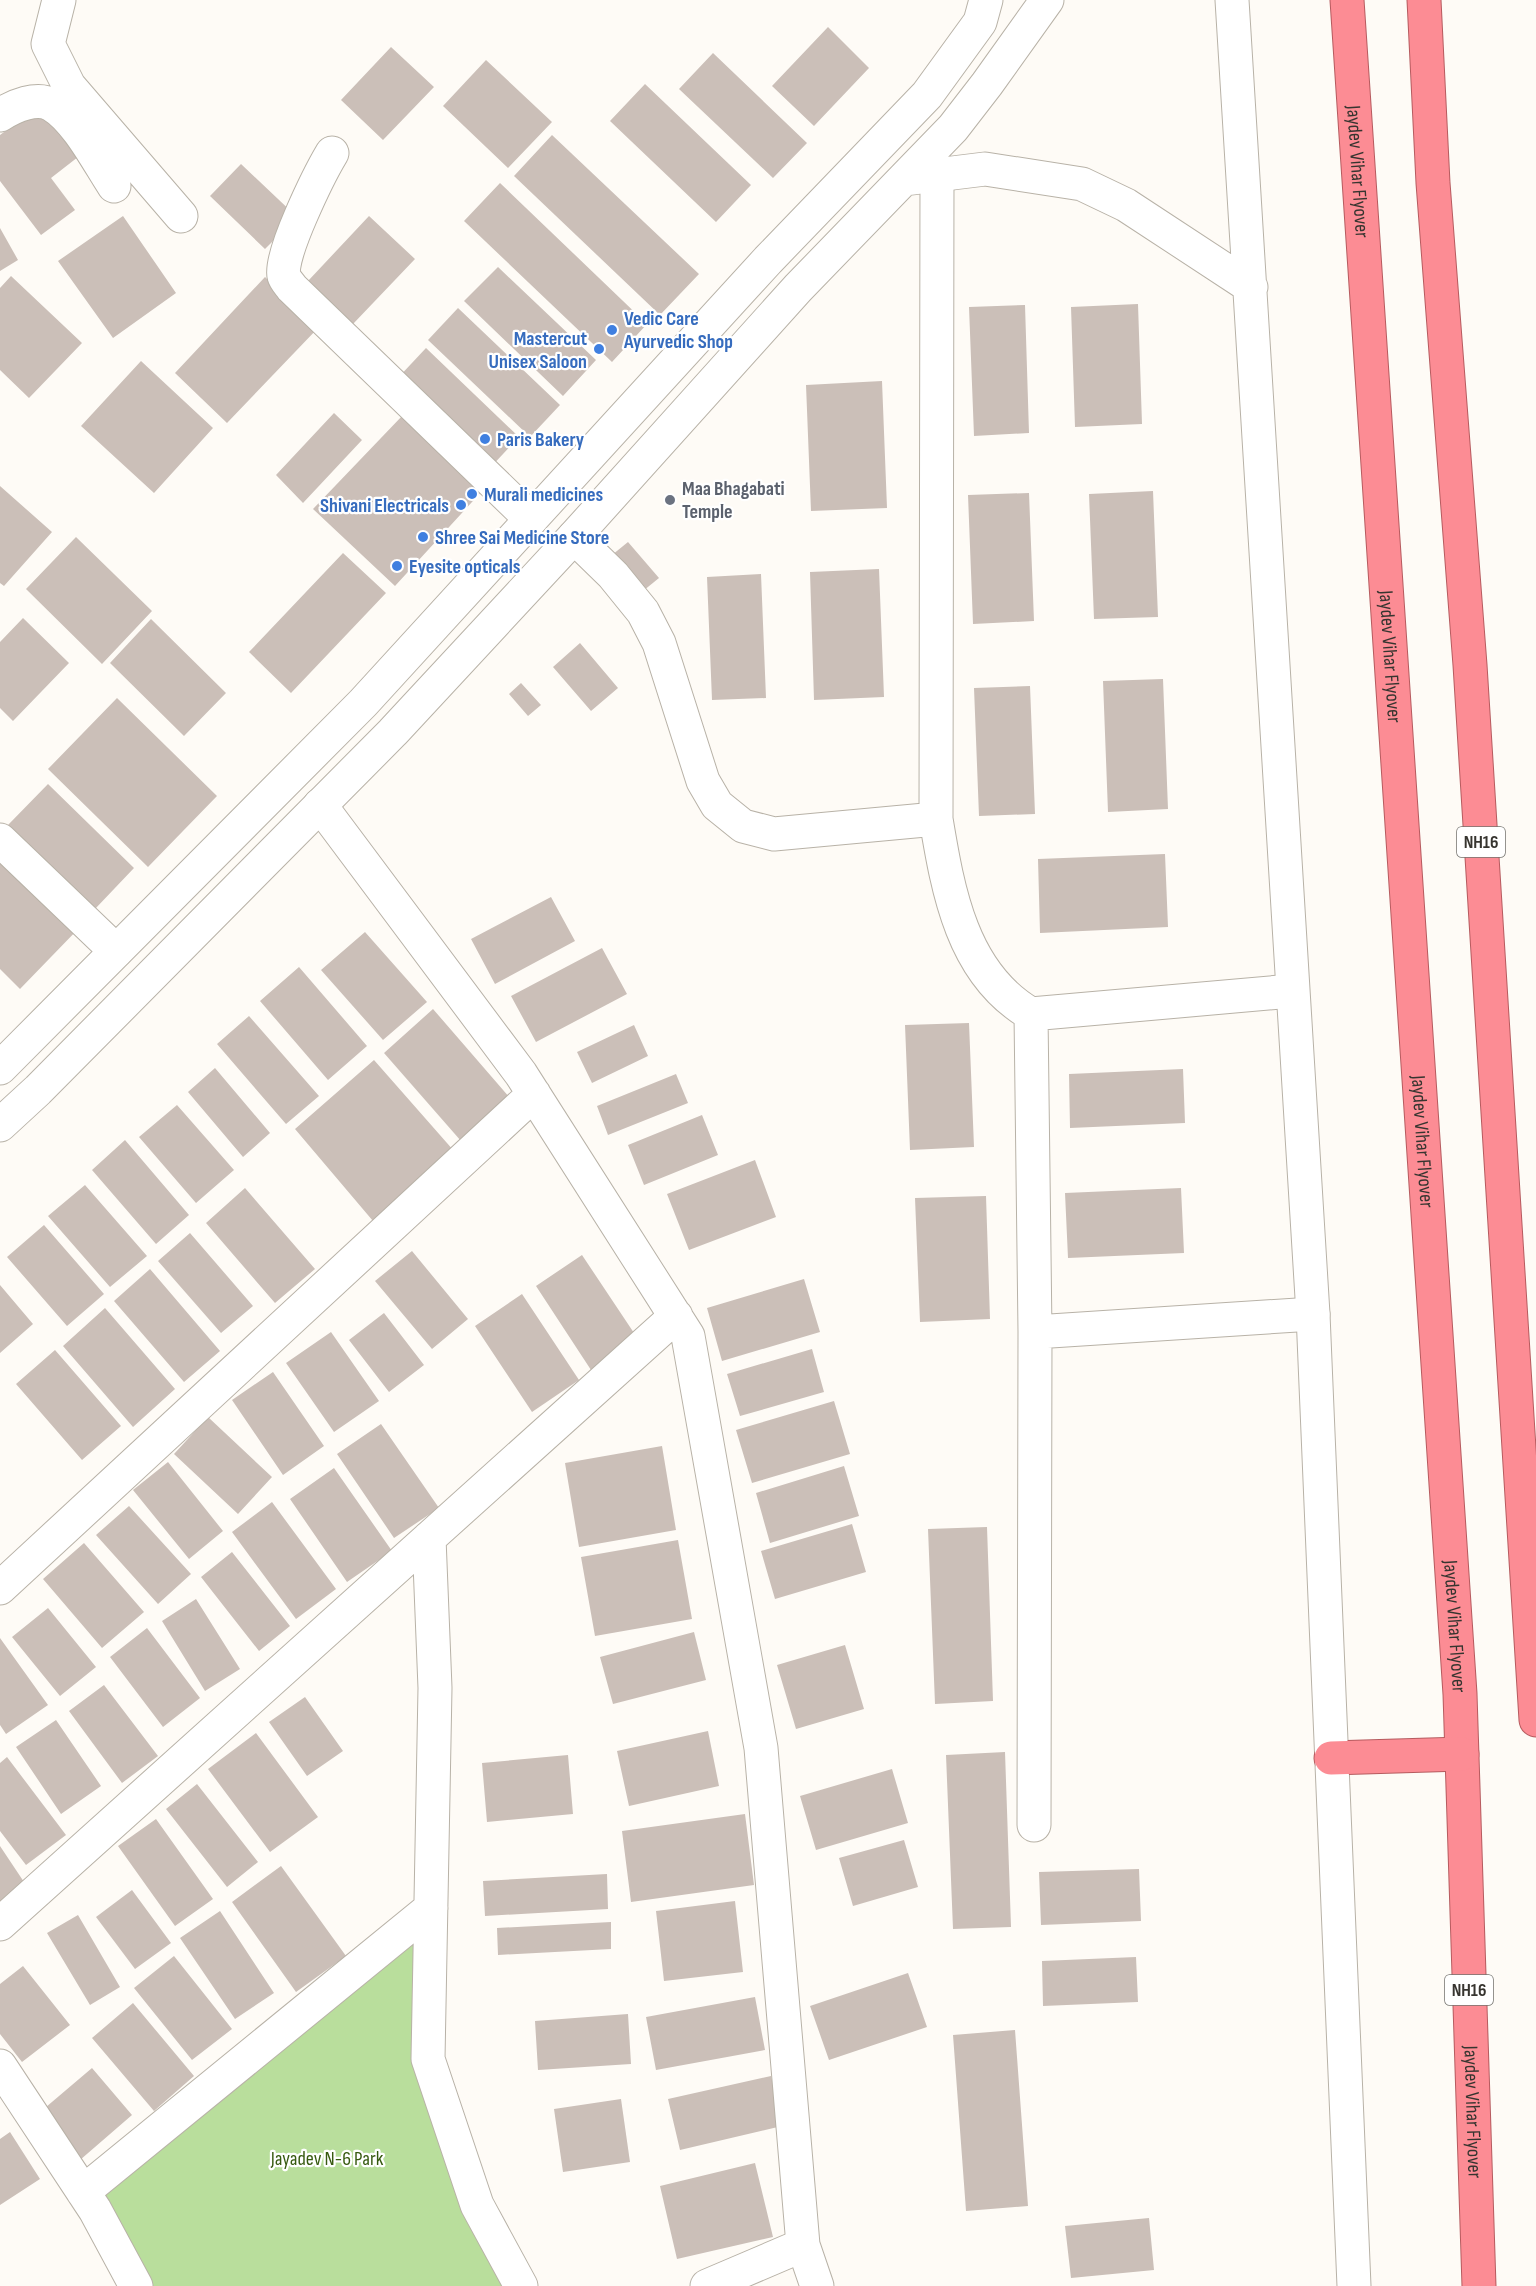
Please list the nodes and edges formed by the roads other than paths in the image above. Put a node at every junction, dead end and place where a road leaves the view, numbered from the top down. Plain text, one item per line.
1 (59, 0) edge
2 (986, 0) edge
3 (1047, 0) edge
4 (1232, 0) edge
5 (1347, 0) edge
6 (1424, 0) edge
7 (0, 114) edge
8 (332, 153) dead end
9 (937, 175) junction
10 (904, 179) junction
11 (114, 186) dead end
12 (181, 216) dead end
13 (1251, 287) junction
14 (531, 519) junction
15 (574, 537) junction
16 (320, 806) junction
17 (936, 819) junction
18 (0, 840) edge
19 (116, 951) junction
20 (1292, 991) junction
21 (1031, 1014) junction
22 (4, 1064) edge
23 (38, 1090) junction
24 (534, 1094) junction
25 (0, 1125) edge
26 (1313, 1314) junction
27 (676, 1316) junction
28 (1035, 1332) junction
29 (429, 1538) junction
30 (0, 1588) edge
31 (1536, 1720) edge
32 (1462, 1754) junction
33 (1331, 1758) junction
34 (1034, 1825) dead end
35 (431, 1908) junction
36 (0, 1924) edge
37 (0, 2066) edge
38 (83, 2192) junction
39 (803, 2245) junction
40 (136, 2286) edge
41 (521, 2286) edge
42 (707, 2286) edge
43 (817, 2286) edge
44 (1354, 2286) edge
45 (1479, 2286) edge

1 - 12 street
2 - 14 street
3 - 10 street
4 - 13 street
5 - 32 highway, Jaydev Vihar Flyover / NH16
6 - 31 highway, NH16
7 - 11 street
8 - 14 street
9 - 10 street
9 - 13 street
9 - 17 street
10 - 15 street
13 - 20 street
14 - 19 street
15 - 16 street
15 - 17 street
16 - 23 street
16 - 24 street
17 - 21 street
18 - 19 street
19 - 22 street
20 - 21 street
20 - 26 street
21 - 28 street
22 - 23 street
23 - 25 street
24 - 27 street
24 - 30 street
26 - 28 street
26 - 33 street
27 - 29 street
27 - 39 street
28 - 34 street
29 - 35 street
29 - 36 street
32 - 33 highway
32 - 45 highway, Jaydev Vihar Flyover / NH16
33 - 44 street
35 - 38 street
35 - 41 street
37 - 38 street
38 - 40 street
39 - 42 street
39 - 43 street

